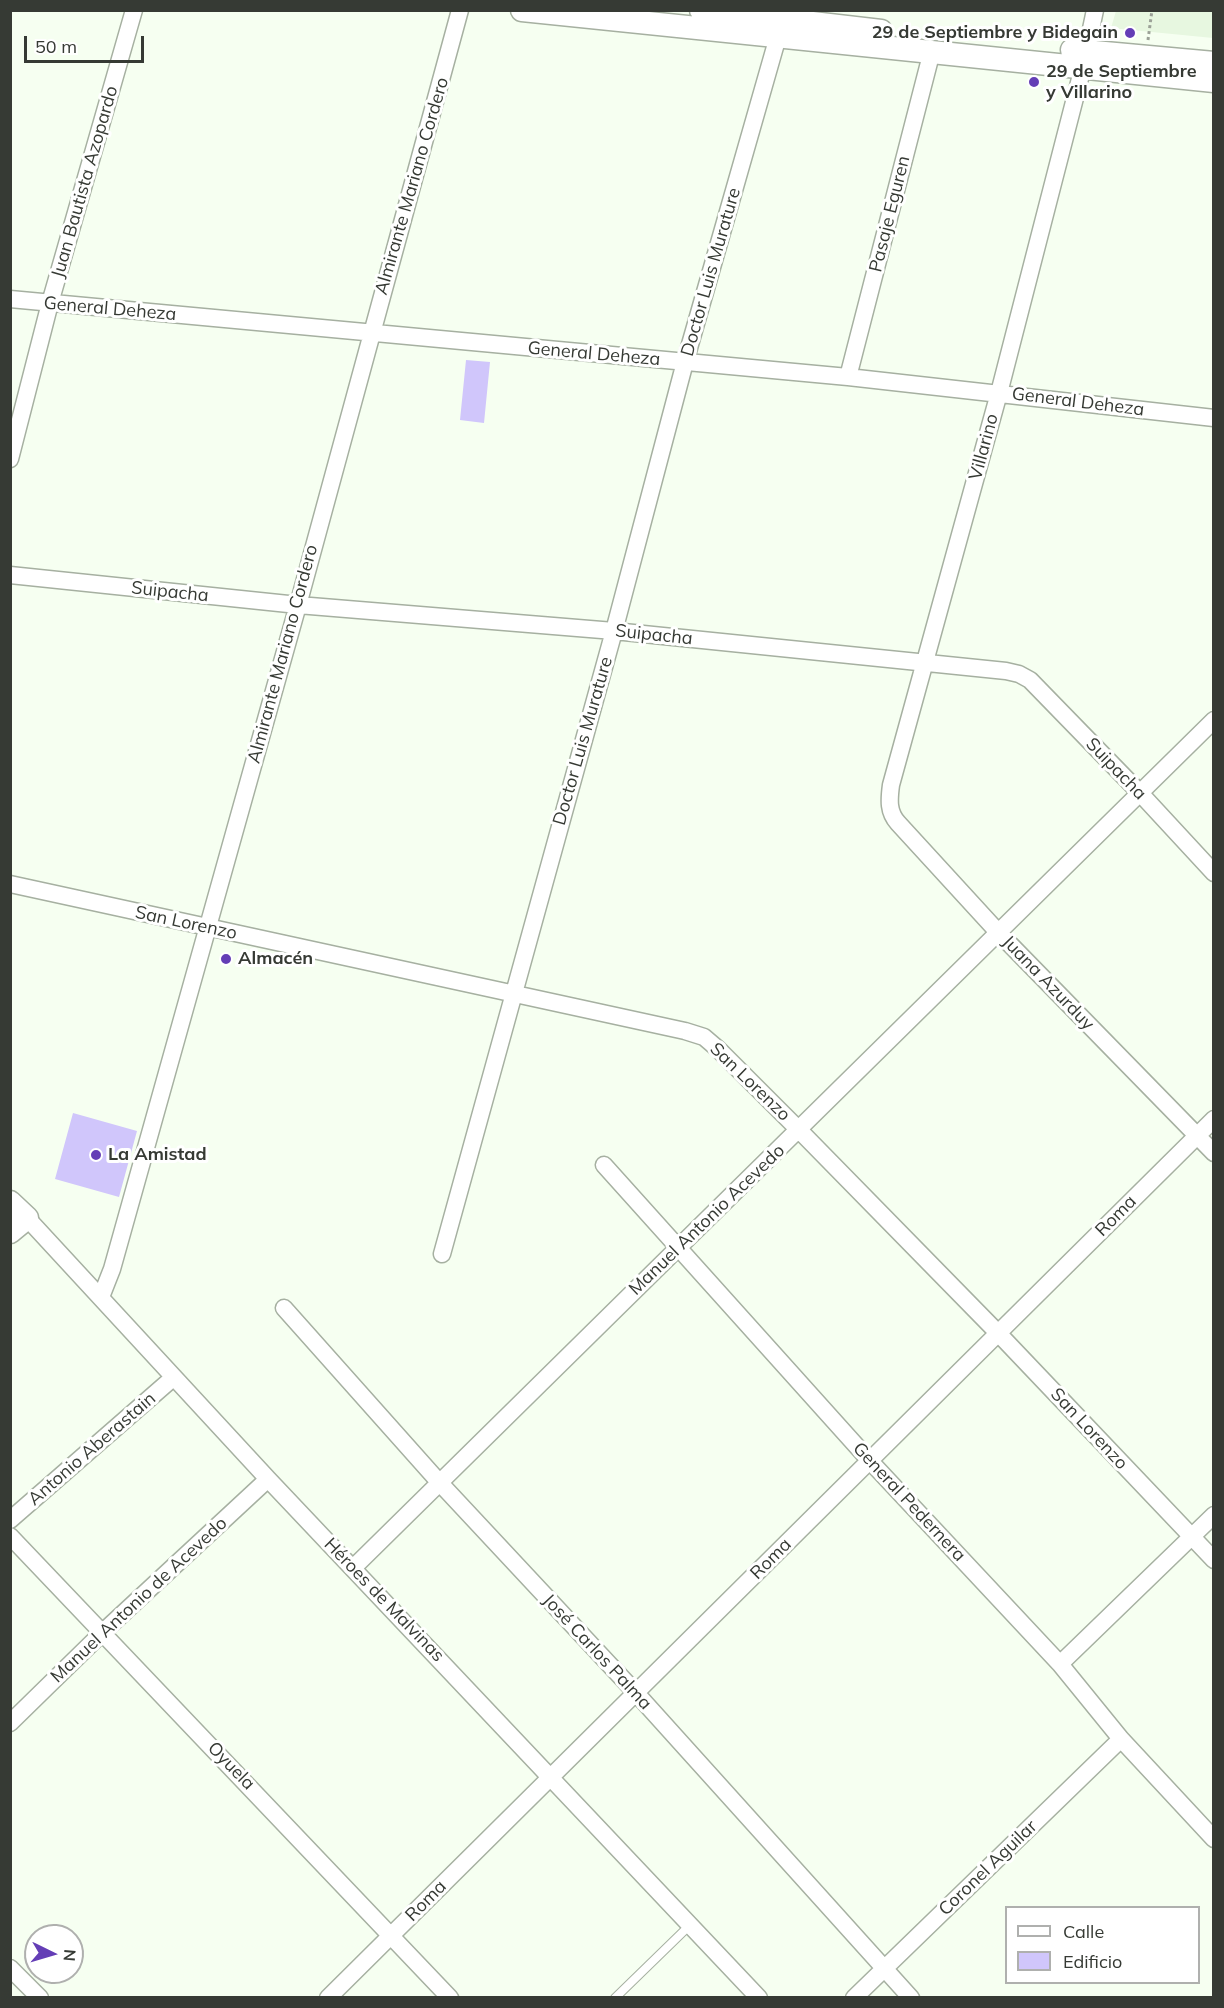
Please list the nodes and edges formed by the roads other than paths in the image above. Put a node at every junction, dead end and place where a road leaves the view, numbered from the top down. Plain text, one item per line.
1 (134, 10) edge
2 (460, 10) edge
3 (522, 10) edge
4 (701, 10) edge
5 (1095, 10) edge
6 (781, 27) junction
7 (932, 51) junction
8 (1085, 59) junction
9 (1214, 63) edge
10 (1214, 81) edge
11 (10, 299) edge
12 (50, 303) junction
13 (371, 333) junction
14 (685, 362) junction
15 (848, 377) junction
16 (999, 393) junction
17 (1214, 418) edge
18 (10, 459) edge
19 (10, 575) edge
20 (298, 605) junction
21 (614, 631) junction
22 (925, 663) junction
23 (1214, 720) edge
24 (1140, 793) junction
25 (889, 807) joint
26 (1214, 873) edge
27 (10, 885) edge
28 (207, 928) junction
29 (997, 931) junction
30 (512, 995) junction
31 (1214, 1119) edge
32 (799, 1130) junction
33 (1197, 1136) junction
34 (1214, 1153) edge
35 (604, 1165) dead end
36 (10, 1202) edge
37 (19, 1225) edge
38 (679, 1248) junction
39 (442, 1254) dead end
40 (101, 1297) junction
41 (284, 1308) dead end
42 (998, 1333) junction
43 (174, 1377) junction
44 (870, 1461) junction
45 (268, 1479) junction
46 (439, 1482) junction
47 (1214, 1515) edge
48 (10, 1520) edge
49 (10, 1536) edge
50 (1191, 1537) junction
51 (1214, 1560) edge
52 (352, 1568) junction
53 (104, 1632) junction
54 (1060, 1664) junction
55 (636, 1693) junction
56 (10, 1723) edge
57 (1121, 1738) junction
58 (552, 1777) junction
59 (1214, 1839) edge
60 (690, 1925) junction
61 (392, 1935) junction
62 (10, 1968) edge
63 (884, 1968) junction
64 (40, 1998) edge
65 (328, 1998) edge
66 (450, 1998) edge
67 (615, 1998) edge
68 (759, 1998) edge
69 (854, 1998) edge
70 (911, 1998) edge

1 - 12 street, Juan Bautista Azopardo
2 - 13 street, Almirante Mariano Cordero
3 - 6 main road
4 - 6 main road
5 - 8 street, Villarino
6 - 7 main road
6 - 8 main road
6 - 14 street, Doctor Luis Murature
7 - 8 main road
7 - 15 street, Pasaje Eguren
8 - 9 main road
8 - 10 main road
8 - 16 street, Villarino
11 - 12 street, General Deheza
12 - 13 street, General Deheza
12 - 18 street, Juan Bautista Azopardo
13 - 14 street, General Deheza
13 - 20 street, Almirante Mariano Cordero
14 - 15 street, General Deheza
14 - 21 street, Doctor Luis Murature
15 - 16 street, General Deheza
16 - 17 street, General Deheza
16 - 22 street, Villarino
19 - 20 street, Suipacha
20 - 21 street, Suipacha
20 - 28 street, Almirante Mariano Cordero
21 - 22 street, Suipacha
21 - 30 street, Doctor Luis Murature
22 - 24 street, Suipacha
22 - 25 street, Villarino
23 - 24 street, Manuel Antonio Acevedo
24 - 26 street, Suipacha
24 - 29 street, Manuel Antonio Acevedo
25 - 29 street, Juana Azurduy
27 - 28 street, San Lorenzo
28 - 30 street, San Lorenzo
28 - 40 street, Almirante Mariano Cordero
29 - 32 street, Manuel Antonio Acevedo
29 - 33 street, Juana Azurduy
30 - 32 street, San Lorenzo
30 - 39 street, Doctor Luis Murature
31 - 33 street, Roma
32 - 38 street, Manuel Antonio Acevedo
32 - 42 street, San Lorenzo
33 - 34 street, Juana Azurduy
33 - 42 street, Roma
35 - 38 street, General Pedernera
36 - 37 main road, Héroes de Malvinas
37 - 40 street, Héroes de Malvinas
38 - 44 street, General Pedernera
38 - 46 street, Manuel Antonio Acevedo
40 - 43 street, Héroes de Malvinas
41 - 46 street, José Carlos Palma
42 - 44 street, Roma
42 - 50 street, San Lorenzo
43 - 45 street, Héroes de Malvinas
43 - 48 street, Antonio Aberastain
44 - 54 street, General Pedernera
44 - 55 street, Roma
45 - 52 street, Héroes de Malvinas
45 - 53 street, Manuel Antonio de Acevedo
46 - 52 street, Manuel Antonio Acevedo
46 - 55 street, José Carlos Palma
47 - 50 street
49 - 53 street, Oyuela
50 - 51 street, San Lorenzo
50 - 54 street
52 - 58 street, Héroes de Malvinas
53 - 56 street, Manuel Antonio de Acevedo
53 - 61 street, Oyuela
54 - 57 street, General Pedernera
55 - 58 street, Roma
55 - 63 street, José Carlos Palma
57 - 59 street, General Pedernera
57 - 63 street, Coronel Aguilar
58 - 60 street, Héroes de Malvinas
58 - 61 street, Roma
60 - 67 lane
60 - 68 street, Héroes de Malvinas
61 - 65 street, Roma
61 - 66 street, Oyuela
62 - 64 street
63 - 69 street, Coronel Aguilar
63 - 70 street, José Carlos Palma

